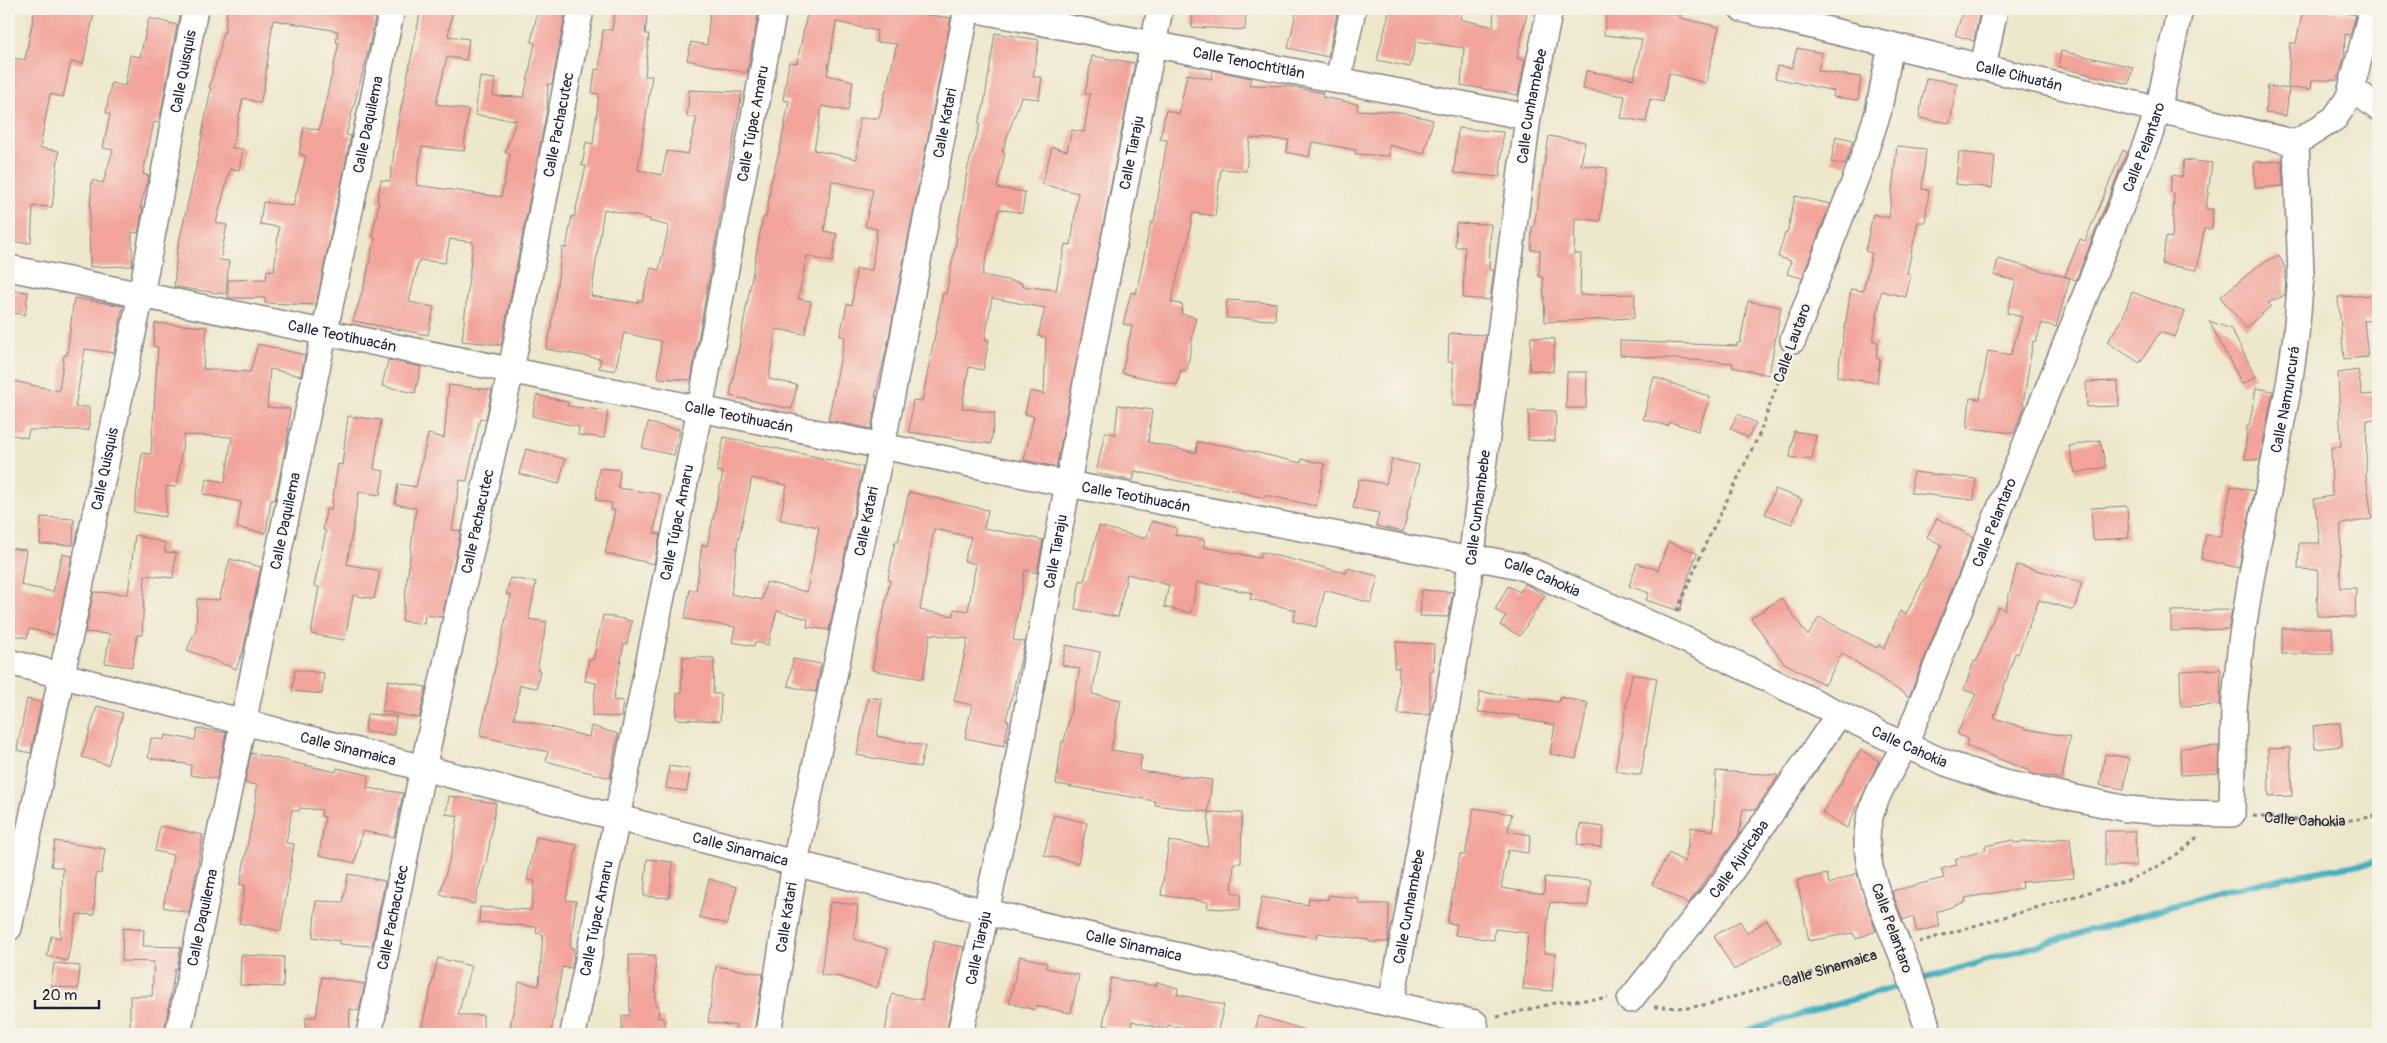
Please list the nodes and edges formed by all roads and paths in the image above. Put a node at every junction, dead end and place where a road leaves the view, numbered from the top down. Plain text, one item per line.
1 (195, 9) edge
2 (392, 9) edge
3 (581, 9) edge
4 (774, 9) edge
5 (967, 9) edge
6 (972, 9) edge
7 (1160, 9) edge
8 (1353, 9) edge
9 (1550, 9) edge
10 (1742, 9) edge
11 (1995, 9) edge
12 (2180, 9) edge
13 (2372, 9) edge
14 (1783, 14) edge
15 (1891, 45) junction
16 (1153, 46) junction
17 (1983, 67) junction
18 (1338, 81) junction
19 (2352, 88) junction
20 (2378, 108) edge
21 (2158, 110) junction
22 (1528, 117) junction
23 (2296, 143) junction
24 (9, 268) edge
25 (141, 295) junction
26 (324, 332) junction
27 (1792, 340) joint
28 (511, 370) junction
29 (700, 409) junction
30 (882, 446) junction
31 (1068, 484) junction
32 (1471, 560) junction
33 (1667, 632) junction
34 (9, 662) edge
35 (63, 676) junction
36 (1839, 714) junction
37 (242, 721) junction
38 (1905, 745) junction
39 (423, 768) junction
40 (2225, 814) junction
41 (2378, 815) edge
42 (618, 817) junction
43 (795, 863) junction
44 (986, 912) junction
45 (9, 928) edge
46 (1899, 948) junction
47 (1630, 1000) junction
48 (1391, 1004) junction
49 (1475, 1029) edge
50 (178, 1034) edge
51 (369, 1034) edge
52 (573, 1034) edge
53 (768, 1034) edge
54 (960, 1034) edge
55 (1930, 1034) edge

1 - 25 street, Calle Quisquis
2 - 26 street, Calle Daquilema
3 - 28 street, Calle Pachacutec
4 - 29 street, Calle Túpac Amaru
5 - 30 street, Calle Katari
6 - 16 street, Calle Tenochtitlán
7 - 16 street, Calle Tiaraju
8 - 18 street
9 - 22 street, Calle Cunhambebe
10 - 14 street, Calle Cihuatán
11 - 17 street
12 - 21 street, Calle Pelantaro
13 - 19 street
14 - 15 street, Calle Cihuatán
15 - 17 street, Calle Cihuatán
15 - 27 street, Calle Lautaro
16 - 18 street, Calle Tenochtitlán
16 - 31 street, Calle Tiaraju
17 - 21 street, Calle Cihuatán
18 - 22 street, Calle Tenochtitlán
19 - 20 street
19 - 23 street
21 - 23 street, Calle Cihuatán
21 - 38 street, Calle Pelantaro
22 - 32 street, Calle Cunhambebe
23 - 40 street, Calle Namuncurá
24 - 25 street, Calle Teotihuacán
25 - 26 street, Calle Teotihuacán
25 - 35 street, Calle Quisquis
26 - 28 street, Calle Teotihuacán
26 - 37 street, Calle Daquilema
27 - 33 path, Calle Lautaro
28 - 29 street, Calle Teotihuacán
28 - 39 street, Calle Pachacutec
29 - 30 street, Calle Teotihuacán
29 - 42 street, Calle Túpac Amaru
30 - 31 street, Calle Teotihuacán
30 - 43 street, Calle Katari
31 - 32 street, Calle Teotihuacán
31 - 44 street, Calle Tiaraju
32 - 33 street, Calle Cahokia
32 - 48 street, Calle Cunhambebe
33 - 36 street, Calle Cahokia
34 - 35 street, Calle Sinamaica
35 - 37 street, Calle Sinamaica
35 - 45 street, Calle Quisquis
36 - 38 street, Calle Cahokia
36 - 47 street, Calle Ajuricaba
37 - 39 street, Calle Sinamaica
37 - 50 street, Calle Daquilema
38 - 40 street, Calle Cahokia
38 - 46 street, Calle Pelantaro
39 - 42 street, Calle Sinamaica
39 - 51 street, Calle Pachacutec
40 - 41 path, Calle Cahokia
40 - 46 path, Calle Sinamaica
42 - 43 street, Calle Sinamaica
42 - 52 street, Calle Túpac Amaru
43 - 44 street, Calle Sinamaica
43 - 53 street, Calle Katari
44 - 48 street, Calle Sinamaica
44 - 54 street, Calle Tiaraju
46 - 47 path, Calle Sinamaica
46 - 55 street, Calle Pelantaro
47 - 49 path, Calle Sinamaica
48 - 49 street, Calle Sinamaica

